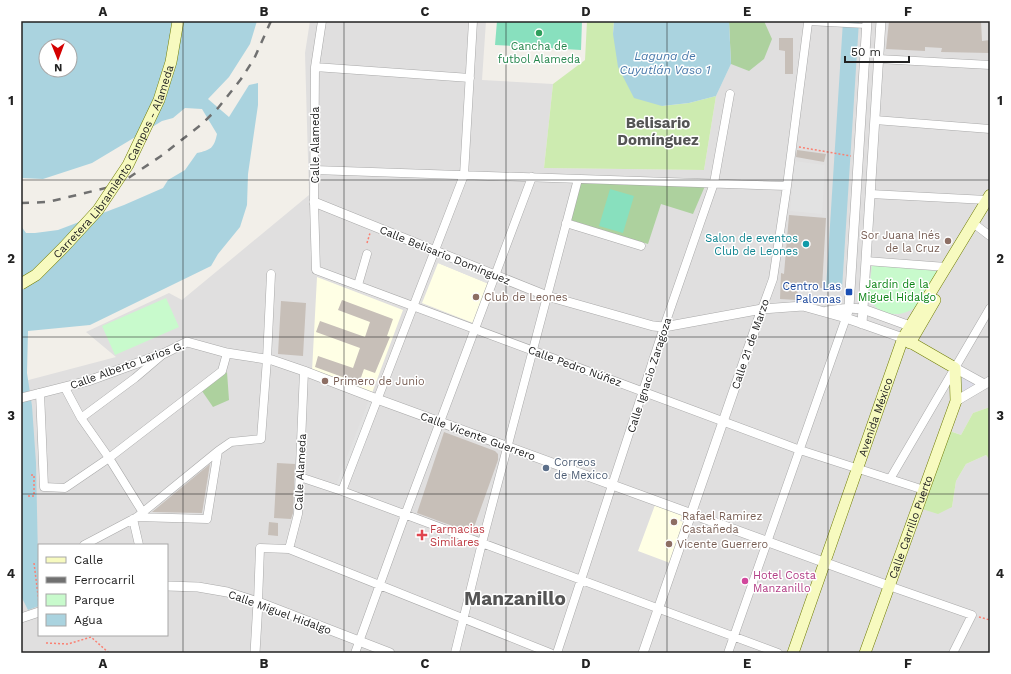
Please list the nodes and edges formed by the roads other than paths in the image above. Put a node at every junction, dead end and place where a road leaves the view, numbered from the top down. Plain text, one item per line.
1 (178, 21) edge
2 (322, 21) edge
3 (474, 21) edge
4 (881, 21) edge
5 (808, 22) edge
6 (824, 22) edge
7 (865, 24) edge
8 (878, 58) junction
9 (990, 65) edge
10 (315, 67) junction
11 (470, 78) junction
12 (863, 80) junction
13 (877, 83) junction
14 (730, 94) dead end
15 (874, 120) junction
16 (990, 129) edge
17 (314, 170) junction
18 (464, 175) junction
19 (532, 177) junction
20 (578, 179) junction
21 (714, 183) junction
22 (787, 186) junction
23 (870, 194) junction
24 (989, 201) edge
25 (314, 202) junction
26 (566, 223) junction
27 (976, 224) junction
28 (990, 236) edge
29 (640, 246) dead end
30 (434, 250) junction
31 (367, 254) dead end
32 (866, 261) junction
33 (946, 267) junction
34 (316, 270) joint
35 (271, 274) dead end
36 (495, 275) junction
37 (21, 284) edge
38 (358, 286) junction
39 (547, 296) junction
40 (413, 306) junction
41 (849, 308) junction
42 (990, 308) edge
43 (762, 309) junction
44 (863, 309) junction
45 (823, 311) junction
46 (846, 318) junction
47 (862, 324) junction
48 (910, 326) junction
49 (664, 327) junction
50 (475, 329) junction
51 (906, 341) junction
52 (532, 350) junction
53 (164, 353) junction
54 (227, 353) junction
55 (267, 359) junction
56 (955, 368) junction
57 (304, 371) junction
58 (987, 383) edge
59 (65, 388) junction
60 (643, 391) junction
61 (38, 394) junction
62 (21, 398) edge
63 (377, 399) junction
64 (956, 400) junction
65 (81, 418) junction
66 (724, 421) junction
67 (440, 422) junction
68 (507, 447) junction
69 (800, 450) junction
70 (218, 451) junction
71 (109, 458) junction
72 (858, 468) junction
73 (300, 477) junction
74 (890, 479) junction
75 (612, 485) junction
76 (924, 490) junction
77 (342, 491) junction
78 (692, 514) junction
79 (405, 515) junction
80 (137, 516) junction
81 (768, 541) junction
82 (482, 543) junction
83 (86, 544) edge
84 (139, 544) edge
85 (289, 549) junction
86 (826, 562) junction
87 (581, 580) junction
88 (380, 585) junction
89 (168, 586) edge
90 (889, 586) junction
91 (258, 602) junction
92 (659, 609) junction
93 (38, 612) edge
94 (21, 618) edge
95 (463, 618) junction
96 (734, 637) junction
97 (360, 642) junction
98 (255, 653) edge
99 (356, 653) edge
100 (390, 653) edge
101 (455, 653) edge
102 (550, 653) edge
103 (557, 653) edge
104 (643, 653) edge
105 (728, 653) edge
106 (778, 653) edge
107 (793, 653) edge
108 (865, 653) edge
109 (953, 653) edge

1 - 37 main road, Carretera Libramiento Campos - Alameda, bridge
2 - 10 street, Calle Alameda
3 - 11 street
4 - 8 street
5 - 6 lane
5 - 22 street, Calle 21 de Marzo
6 - 7 lane
7 - 12 street
8 - 9 street
8 - 13 street
10 - 11 street
10 - 17 street, Calle Alameda
11 - 18 street
12 - 13 street
12 - 41 street
13 - 15 street
14 - 21 street, Calle Ignacio Zaragoza
15 - 16 street
15 - 23 street
17 - 18 street
17 - 25 street, Calle Alameda
18 - 19 street
18 - 30 street
19 - 20 street
19 - 36 street
20 - 21 street
20 - 26 street
21 - 22 street
21 - 49 street, Calle Ignacio Zaragoza
22 - 43 street, Calle 21 de Marzo
23 - 24 street
23 - 32 street
24 - 27 main road, Avenida México
25 - 30 street, Calle Belisario Domínguez
25 - 34 street, Calle Alameda
26 - 29 street
26 - 39 street
27 - 28 street
27 - 33 main road, Avenida México
27 - 51 main road, Avenida México
30 - 36 street, Calle Belisario Domínguez
30 - 40 street
31 - 38 street
32 - 33 street
32 - 44 street
33 - 48 main road, Avenida México
34 - 38 street, Calle Pedro Núñez
35 - 55 street
36 - 39 street, Calle Belisario Domínguez
36 - 50 street
38 - 40 street, Calle Pedro Núñez
39 - 49 street, Calle Belisario Domínguez
39 - 52 street
40 - 50 street, Calle Pedro Núñez
40 - 63 street
41 - 44 street
41 - 45 street
41 - 46 street
42 - 56 street
43 - 45 street, Calle Belisario Domínguez
43 - 49 street, Calle Belisario Domínguez
43 - 66 street, Calle 21 de Marzo
44 - 47 street
44 - 48 street
45 - 46 street, Calle Belisario Domínguez
46 - 47 street, Calle Belisario Domínguez
46 - 69 street
47 - 51 street, Calle Belisario Domínguez
48 - 51 main road, Avenida México
49 - 60 street, Calle Ignacio Zaragoza
50 - 52 street, Calle Pedro Núñez
50 - 67 street
51 - 56 main road
51 - 72 main road, Avenida México
52 - 60 street, Calle Pedro Núñez
52 - 68 street
53 - 54 street, Calle Alberto Larios G.
53 - 59 street, Calle Alberto Larios G.
53 - 65 street
54 - 55 street, Calle Alberto Larios G.
54 - 71 street
55 - 57 street, Calle Vicente Guerrero
55 - 70 street
56 - 58 street
56 - 64 main road, Calle Carrillo Puerto
56 - 74 street
57 - 63 street, Calle Vicente Guerrero
57 - 73 street, Calle Alameda
58 - 64 street
59 - 61 street, Calle Alberto Larios G.
59 - 65 street
60 - 66 street, Calle Pedro Núñez
60 - 75 street, Calle Ignacio Zaragoza
61 - 62 street, Calle Alberto Larios G.
61 - 71 street
63 - 67 street, Calle Vicente Guerrero
63 - 77 street
64 - 76 main road, Calle Carrillo Puerto
65 - 71 street
66 - 69 street, Calle Pedro Núñez
66 - 78 street, Calle 21 de Marzo
67 - 68 street, Calle Vicente Guerrero
67 - 79 street
68 - 75 street, Calle Vicente Guerrero
68 - 82 street
69 - 72 street, Calle Pedro Núñez
69 - 81 street
70 - 80 street
70 - 80 street
71 - 80 street
72 - 74 street, Calle Pedro Núñez
72 - 86 main road, Avenida México
73 - 77 street
73 - 85 street, Calle Alameda
74 - 76 street, Calle Pedro Núñez
75 - 78 street, Calle Vicente Guerrero
75 - 87 street, Calle Ignacio Zaragoza
76 - 90 main road, Calle Carrillo Puerto
77 - 79 street
78 - 81 street, Calle Vicente Guerrero
78 - 92 street, Calle 21 de Marzo
79 - 82 street
79 - 88 street
80 - 83 street
80 - 84 street
81 - 86 street, Calle Vicente Guerrero
81 - 96 street
82 - 87 street
82 - 95 street
85 - 88 street
85 - 91 street
86 - 90 street, Calle Vicente Guerrero
86 - 107 main road, Avenida México
87 - 92 street
87 - 103 street, Calle Ignacio Zaragoza
88 - 95 street
88 - 97 street
89 - 91 street, Calle Miguel Hidalgo
90 - 108 main road, Calle Carrillo Puerto
90 - 109 street
91 - 97 street, Calle Miguel Hidalgo
91 - 98 street
92 - 96 street
92 - 104 street, Calle 21 de Marzo
93 - 94 street
95 - 101 street
95 - 102 street
96 - 105 street
96 - 106 street
97 - 99 street
97 - 100 street, Calle Miguel Hidalgo

